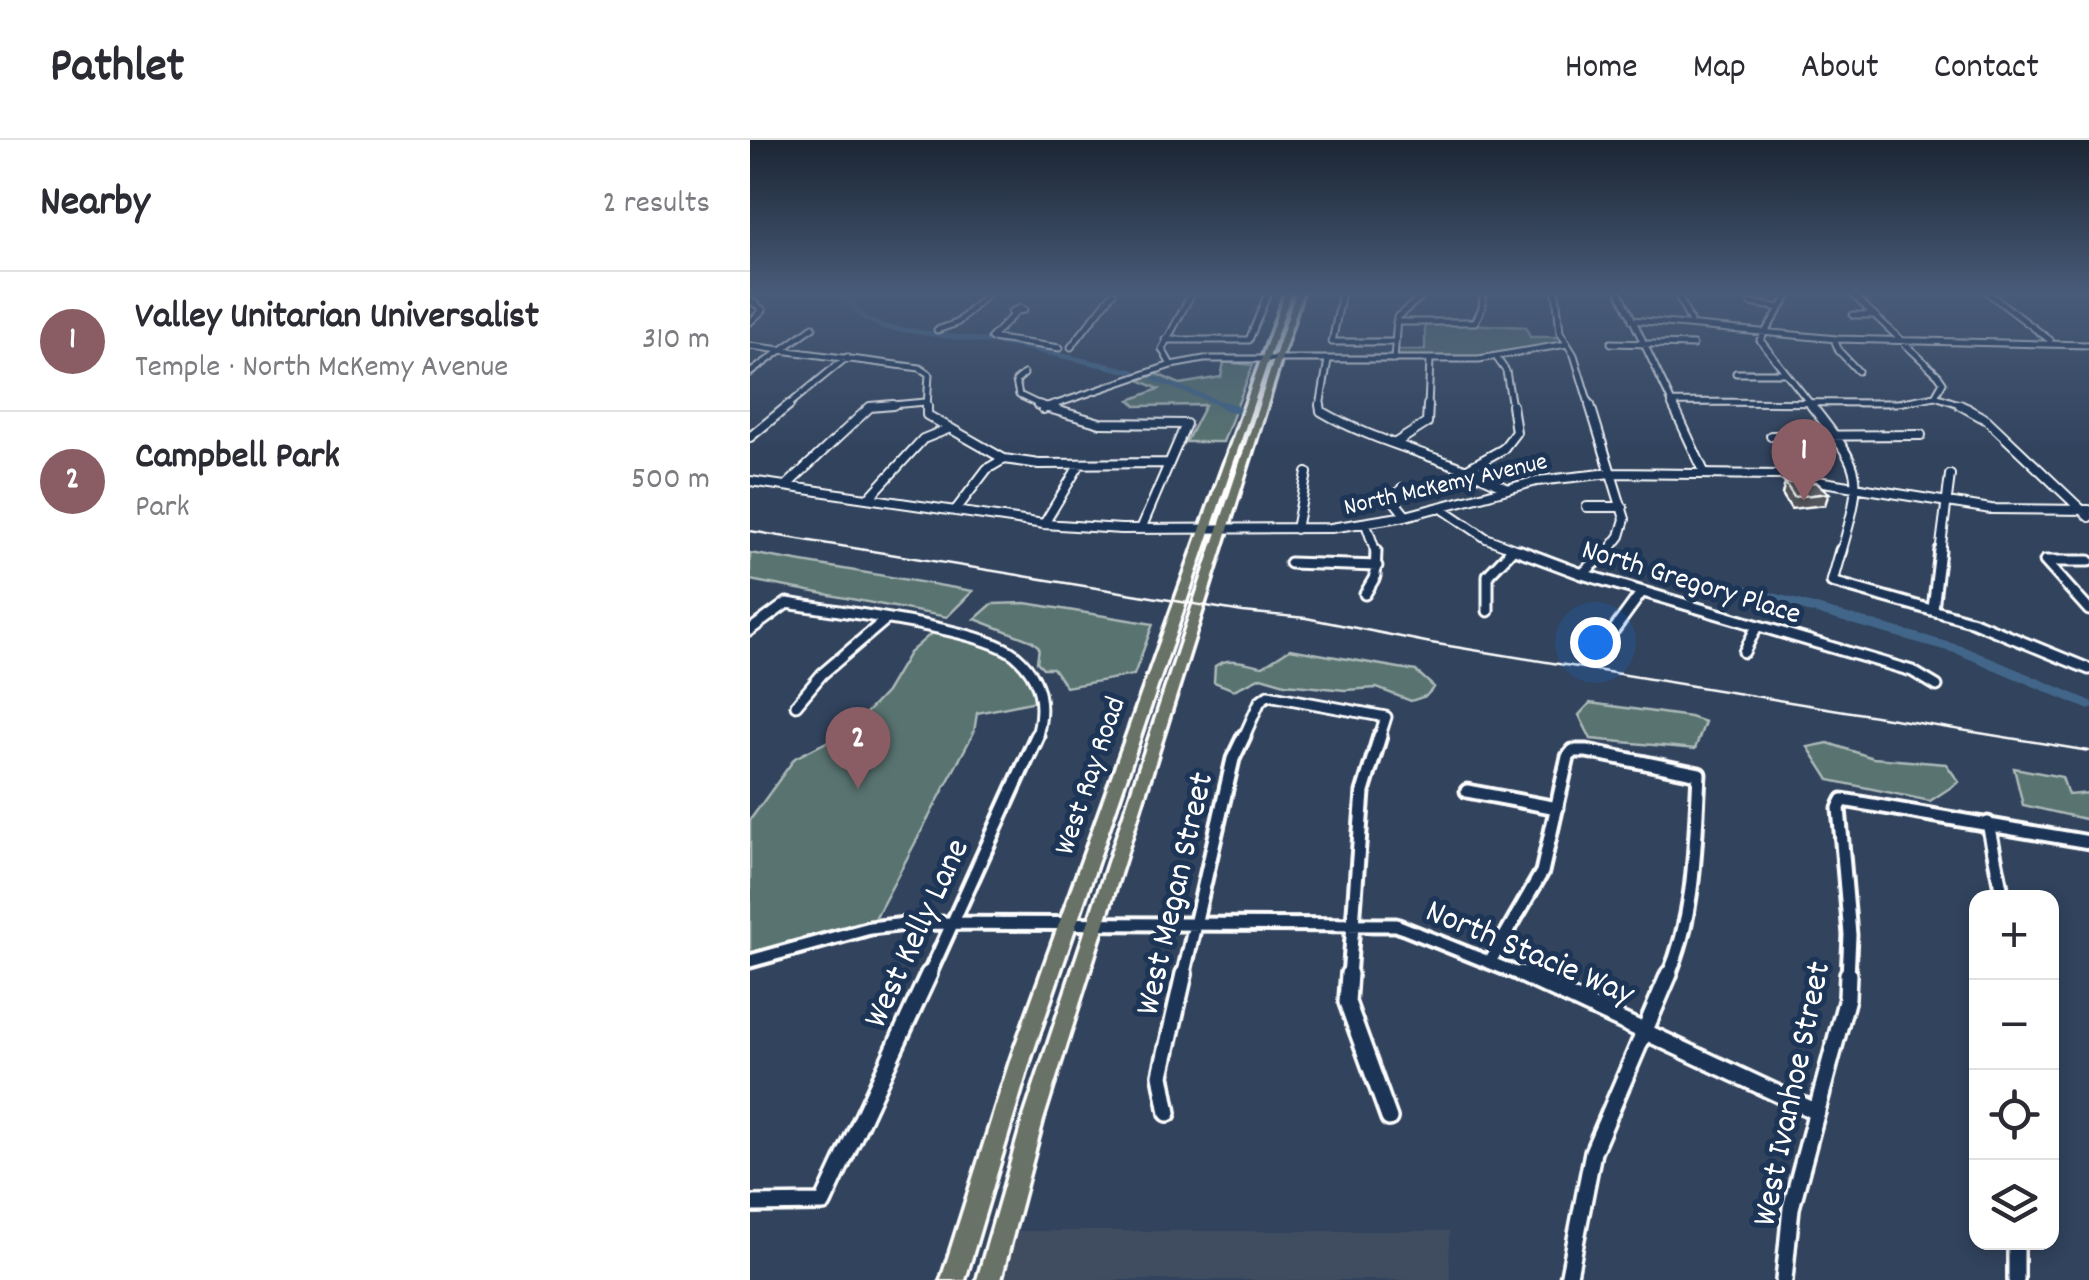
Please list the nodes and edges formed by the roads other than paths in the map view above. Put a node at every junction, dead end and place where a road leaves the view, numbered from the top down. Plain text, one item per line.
1 (753, 346) edge
2 (786, 346) edge
3 (1163, 346) edge
4 (1274, 346) edge
5 (1276, 346) edge
6 (1395, 346) edge
7 (1556, 346) edge
8 (1569, 346) edge
9 (1645, 346) edge
10 (1763, 346) edge
11 (1837, 346) edge
12 (1908, 346) edge
13 (784, 348) junction
14 (847, 357) junction
15 (1496, 357) junction
16 (1271, 359) junction
17 (1328, 360) junction
18 (1394, 360) junction
19 (1430, 360) junction
20 (1171, 366) junction
21 (1858, 371) dead end
22 (750, 373) edge
23 (1736, 373) dead end
24 (1785, 373) junction
25 (1024, 374) dead end
26 (1935, 396) junction
27 (925, 402) junction
28 (1672, 402) junction
29 (1810, 402) junction
30 (1043, 409) junction
31 (948, 429) junction
32 (1834, 434) junction
33 (1922, 435) dead end
34 (1772, 436) dead end
35 (750, 438) edge
36 (1397, 442) junction
37 (1004, 459) junction
38 (1169, 463) junction
39 (1080, 464) junction
40 (1469, 468) junction
41 (1308, 473) dead end
42 (1611, 473) junction
43 (1705, 474) junction
44 (1950, 474) dead end
45 (750, 480) edge
46 (786, 486) junction
47 (1856, 487) junction
48 (1402, 488) dead end
49 (1504, 488) junction
50 (869, 498) junction
51 (1945, 504) junction
52 (1440, 507) junction
53 (1586, 507) dead end
54 (1623, 508) junction
55 (955, 511) junction
56 (2086, 512) edge
57 (1406, 516) junction
58 (1044, 524) junction
59 (1366, 524) junction
60 (1141, 529) junction
61 (1214, 529) junction
62 (1296, 529) junction
63 (1513, 549) junction
64 (2089, 561) edge
65 (1290, 563) dead end
66 (1378, 566) junction
67 (1582, 574) junction
68 (1365, 594) dead end
69 (1641, 594) junction
70 (1932, 609) junction
71 (2089, 610) edge
72 (1488, 611) dead end
73 (884, 621) junction
74 (1758, 626) junction
75 (750, 630) edge
76 (1614, 630) dead end
77 (1744, 652) dead end
78 (2087, 665) edge
79 (1937, 686) dead end
80 (796, 705) dead end
81 (1467, 791) dead end
82 (1557, 808) junction
83 (1988, 823) junction
84 (2089, 842) edge
85 (2001, 890) edge
86 (951, 922) junction
87 (1083, 923) junction
88 (1196, 924) junction
89 (1350, 924) junction
90 (1492, 960) junction
91 (750, 961) edge
92 (1642, 1031) junction
93 (1817, 1112) junction
94 (1168, 1113) dead end
95 (1389, 1118) dead end
96 (750, 1204) edge
97 (2016, 1250) edge
98 (952, 1280) edge
99 (989, 1280) edge
100 (1568, 1280) edge
101 (1784, 1280) edge
102 (2016, 1280) edge

1 - 13 street
2 - 13 street
3 - 20 street
4 - 16 main road, West Ray Road
5 - 16 main road, West Ray Road
6 - 18 street
7 - 15 street
8 - 42 street
9 - 28 street
10 - 24 street
11 - 21 street
12 - 26 street
13 - 14 street
13 - 22 street
14 - 27 street
14 - 35 street
15 - 19 street
15 - 40 street
16 - 17 street
16 - 20 street
16 - 61 main road, West Ray Road
17 - 18 street
17 - 36 street
18 - 19 street
19 - 36 street
20 - 30 street
23 - 24 street
24 - 29 street
25 - 30 street
26 - 29 street
26 - 56 street
27 - 31 street
27 - 46 street
28 - 29 street
28 - 43 street
29 - 32 street
30 - 38 street
31 - 37 street
31 - 50 street
32 - 33 street
32 - 34 street
32 - 47 street
36 - 40 street
37 - 39 street
37 - 55 street
38 - 39 street
38 - 60 street
39 - 58 street
40 - 49 street
41 - 62 street
42 - 43 street, North McKemy Avenue
42 - 49 street, North McKemy Avenue
42 - 54 street
43 - 47 street, North McKemy Avenue
44 - 51 street
45 - 46 street, North McKemy Avenue
46 - 50 street, North McKemy Avenue
47 - 51 street, North McKemy Avenue
47 - 70 street
48 - 57 street
49 - 52 street, North McKemy Avenue
50 - 55 street, North McKemy Avenue
51 - 56 street, North McKemy Avenue
51 - 70 street
52 - 57 street, North McKemy Avenue
52 - 63 street, North Gregory Place
53 - 54 street
54 - 67 street
55 - 58 street, North McKemy Avenue
57 - 59 street, North McKemy Avenue
58 - 60 street, North McKemy Avenue
59 - 62 street, North McKemy Avenue
59 - 66 street
60 - 61 street, North McKemy Avenue
61 - 62 street, North McKemy Avenue
61 - 87 main road, West Ray Road
61 - 87 main road, West Ray Road
63 - 67 street, North Gregory Place
63 - 72 street
64 - 71 street
65 - 66 street
66 - 68 street
67 - 69 street, North Gregory Place
69 - 74 street, North Gregory Place
69 - 76 street
70 - 78 street
73 - 75 street
73 - 80 street
73 - 86 street, West Kelly Lane
74 - 77 street
74 - 79 street, North Gregory Place
81 - 82 street
82 - 90 street
82 - 92 street
83 - 84 street
83 - 85 street
83 - 93 street, West Ivanhoe Street
86 - 87 street, North Stacie Way
86 - 91 street, North Stacie Way
86 - 96 street, West Kelly Lane
87 - 88 street, North Stacie Way
87 - 98 main road, West Ray Road
87 - 99 main road, West Ray Road
88 - 89 street, North Stacie Way
88 - 89 street, West Megan Street
88 - 94 street, West Megan Street
89 - 90 street, North Stacie Way
89 - 95 street
90 - 92 street, North Stacie Way
92 - 93 street, North Stacie Way
92 - 100 street
93 - 101 street, West Ivanhoe Street
97 - 102 street

